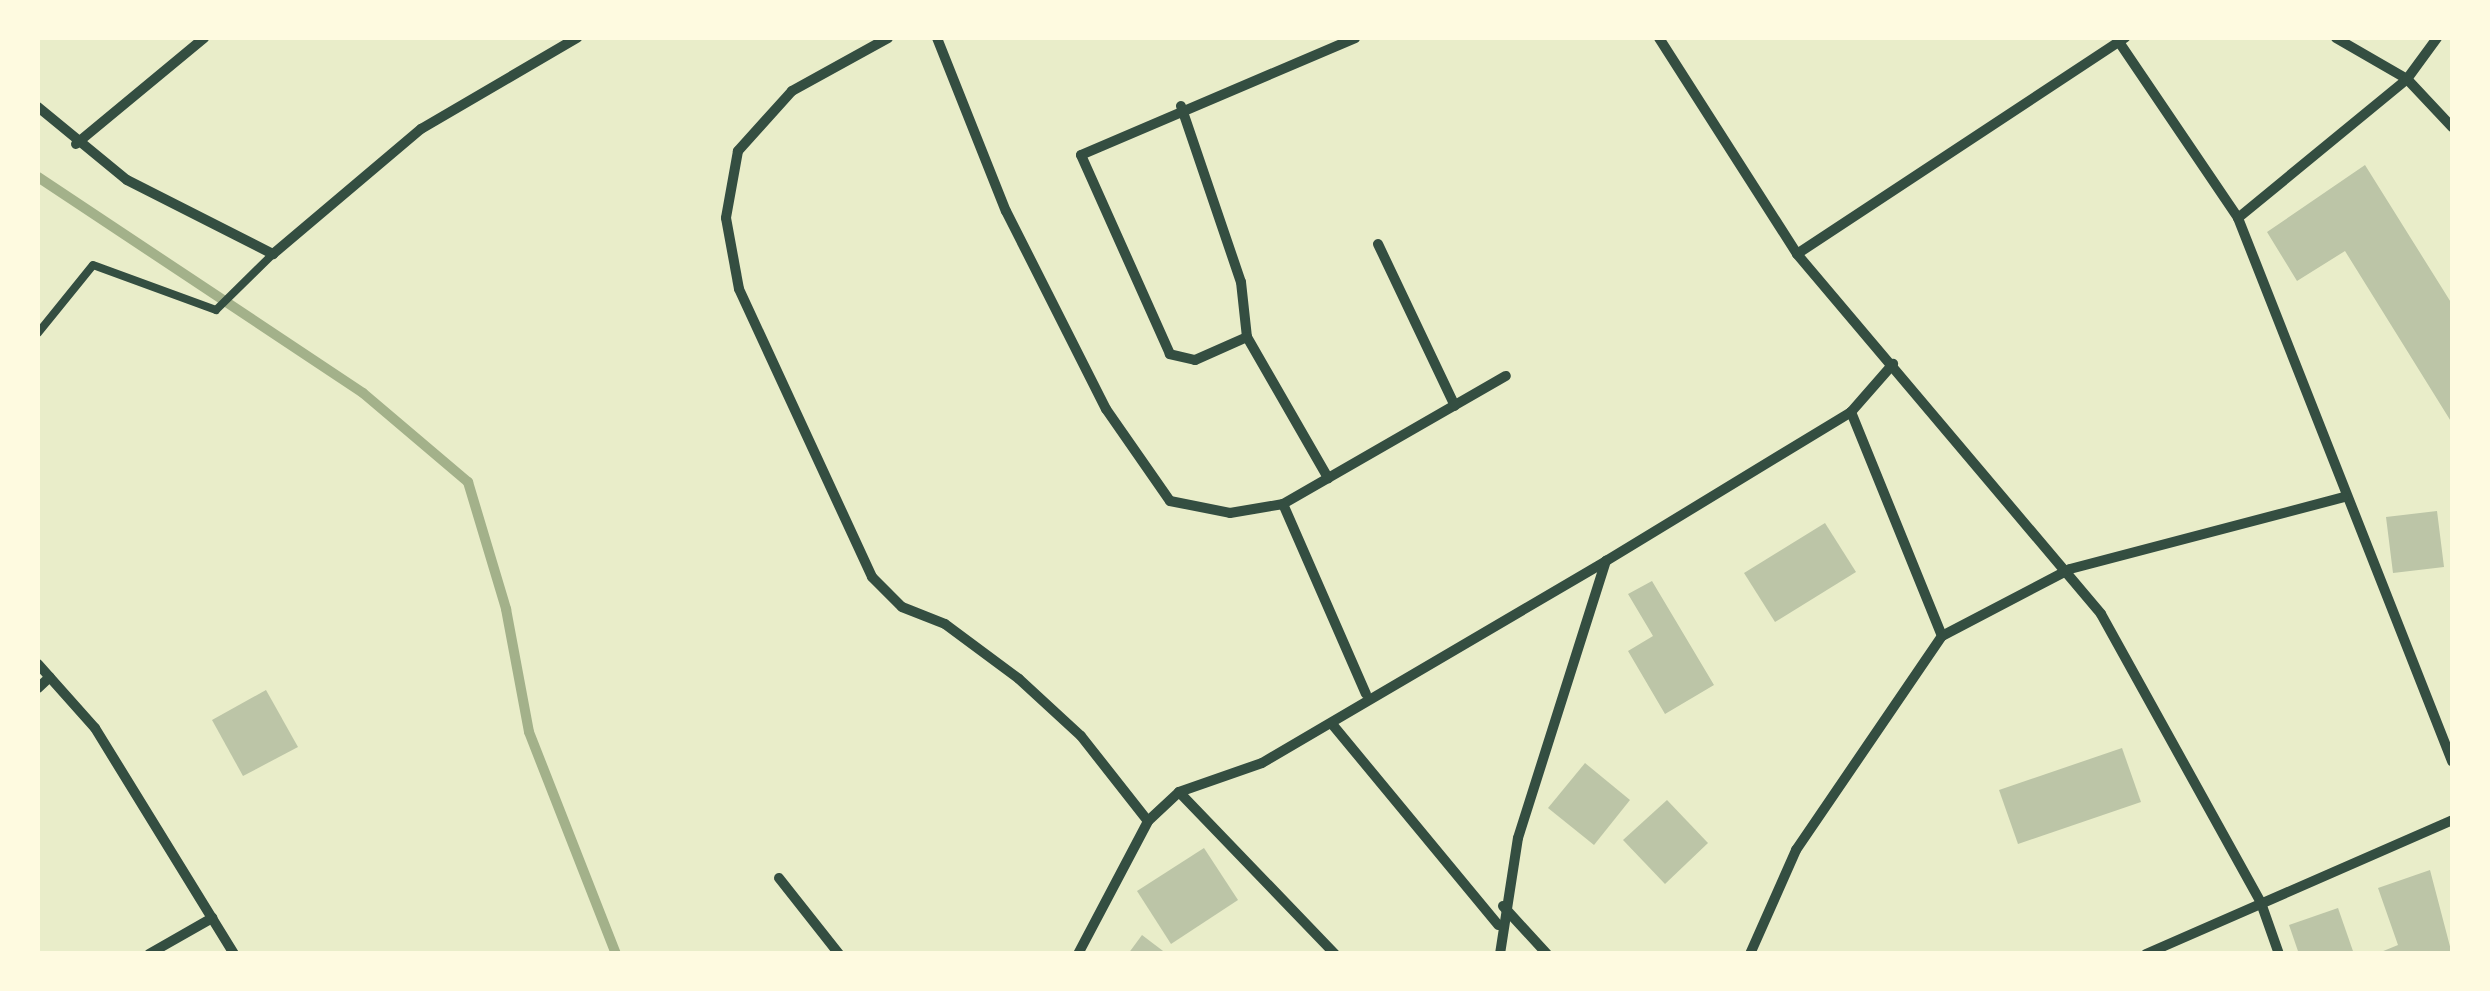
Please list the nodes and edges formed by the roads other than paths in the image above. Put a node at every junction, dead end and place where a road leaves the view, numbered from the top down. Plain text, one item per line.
1 (204, 38) edge
2 (577, 38) edge
3 (888, 38) edge
4 (937, 38) edge
5 (1355, 38) edge
6 (1659, 38) edge
7 (2336, 38) edge
8 (2438, 38) edge
9 (2122, 40) edge
10 (2407, 79) junction
11 (1182, 106) junction
12 (38, 107) edge
13 (2452, 127) edge
14 (76, 144) junction
15 (2238, 218) junction
16 (1378, 244) dead end
17 (272, 254) junction
18 (1797, 254) junction
19 (38, 333) edge
20 (1247, 337) junction
21 (1893, 364) junction
22 (1506, 376) dead end
23 (1455, 406) junction
24 (1851, 412) junction
25 (1328, 478) junction
26 (2344, 496) junction
27 (1283, 504) junction
28 (1606, 560) junction
29 (2070, 569) junction
30 (1942, 636) junction
31 (38, 664) edge
32 (50, 678) junction
33 (38, 688) edge
34 (1366, 694) junction
35 (1332, 724) junction
36 (2452, 761) edge
37 (1179, 792) junction
38 (2452, 820) edge
39 (1148, 821) junction
40 (779, 878) dead end
41 (2260, 903) junction
42 (1503, 906) junction
43 (212, 918) junction
44 (1498, 924) junction
45 (148, 954) edge
46 (234, 954) edge
47 (838, 954) edge
48 (1078, 954) edge
49 (1335, 954) edge
50 (1500, 954) edge
51 (1547, 954) edge
52 (1750, 954) edge
53 (2146, 954) edge
54 (2279, 954) edge

1 - 14 street
2 - 17 street
3 - 39 street
4 - 27 street
5 - 11 street
6 - 18 street
7 - 10 street
8 - 10 street
9 - 15 street
9 - 18 street
10 - 13 street
10 - 15 street
11 - 20 street
11 - 20 street
12 - 14 street
14 - 17 street
15 - 26 street
16 - 23 street
17 - 19 lane
18 - 21 street
20 - 25 street
21 - 24 street
21 - 29 street
22 - 23 street
23 - 25 street
24 - 28 street
24 - 30 street
25 - 27 street
26 - 29 street
26 - 36 street
27 - 34 street
28 - 34 street
28 - 42 street
29 - 30 street
29 - 41 street
30 - 52 street
31 - 32 street
32 - 33 street
32 - 43 street
34 - 35 street
35 - 37 street
35 - 44 street
37 - 39 street
37 - 49 street
38 - 41 street
39 - 48 street
40 - 47 street
41 - 53 street
41 - 54 street
42 - 44 street
42 - 51 street
43 - 45 street
43 - 46 street
44 - 50 street

